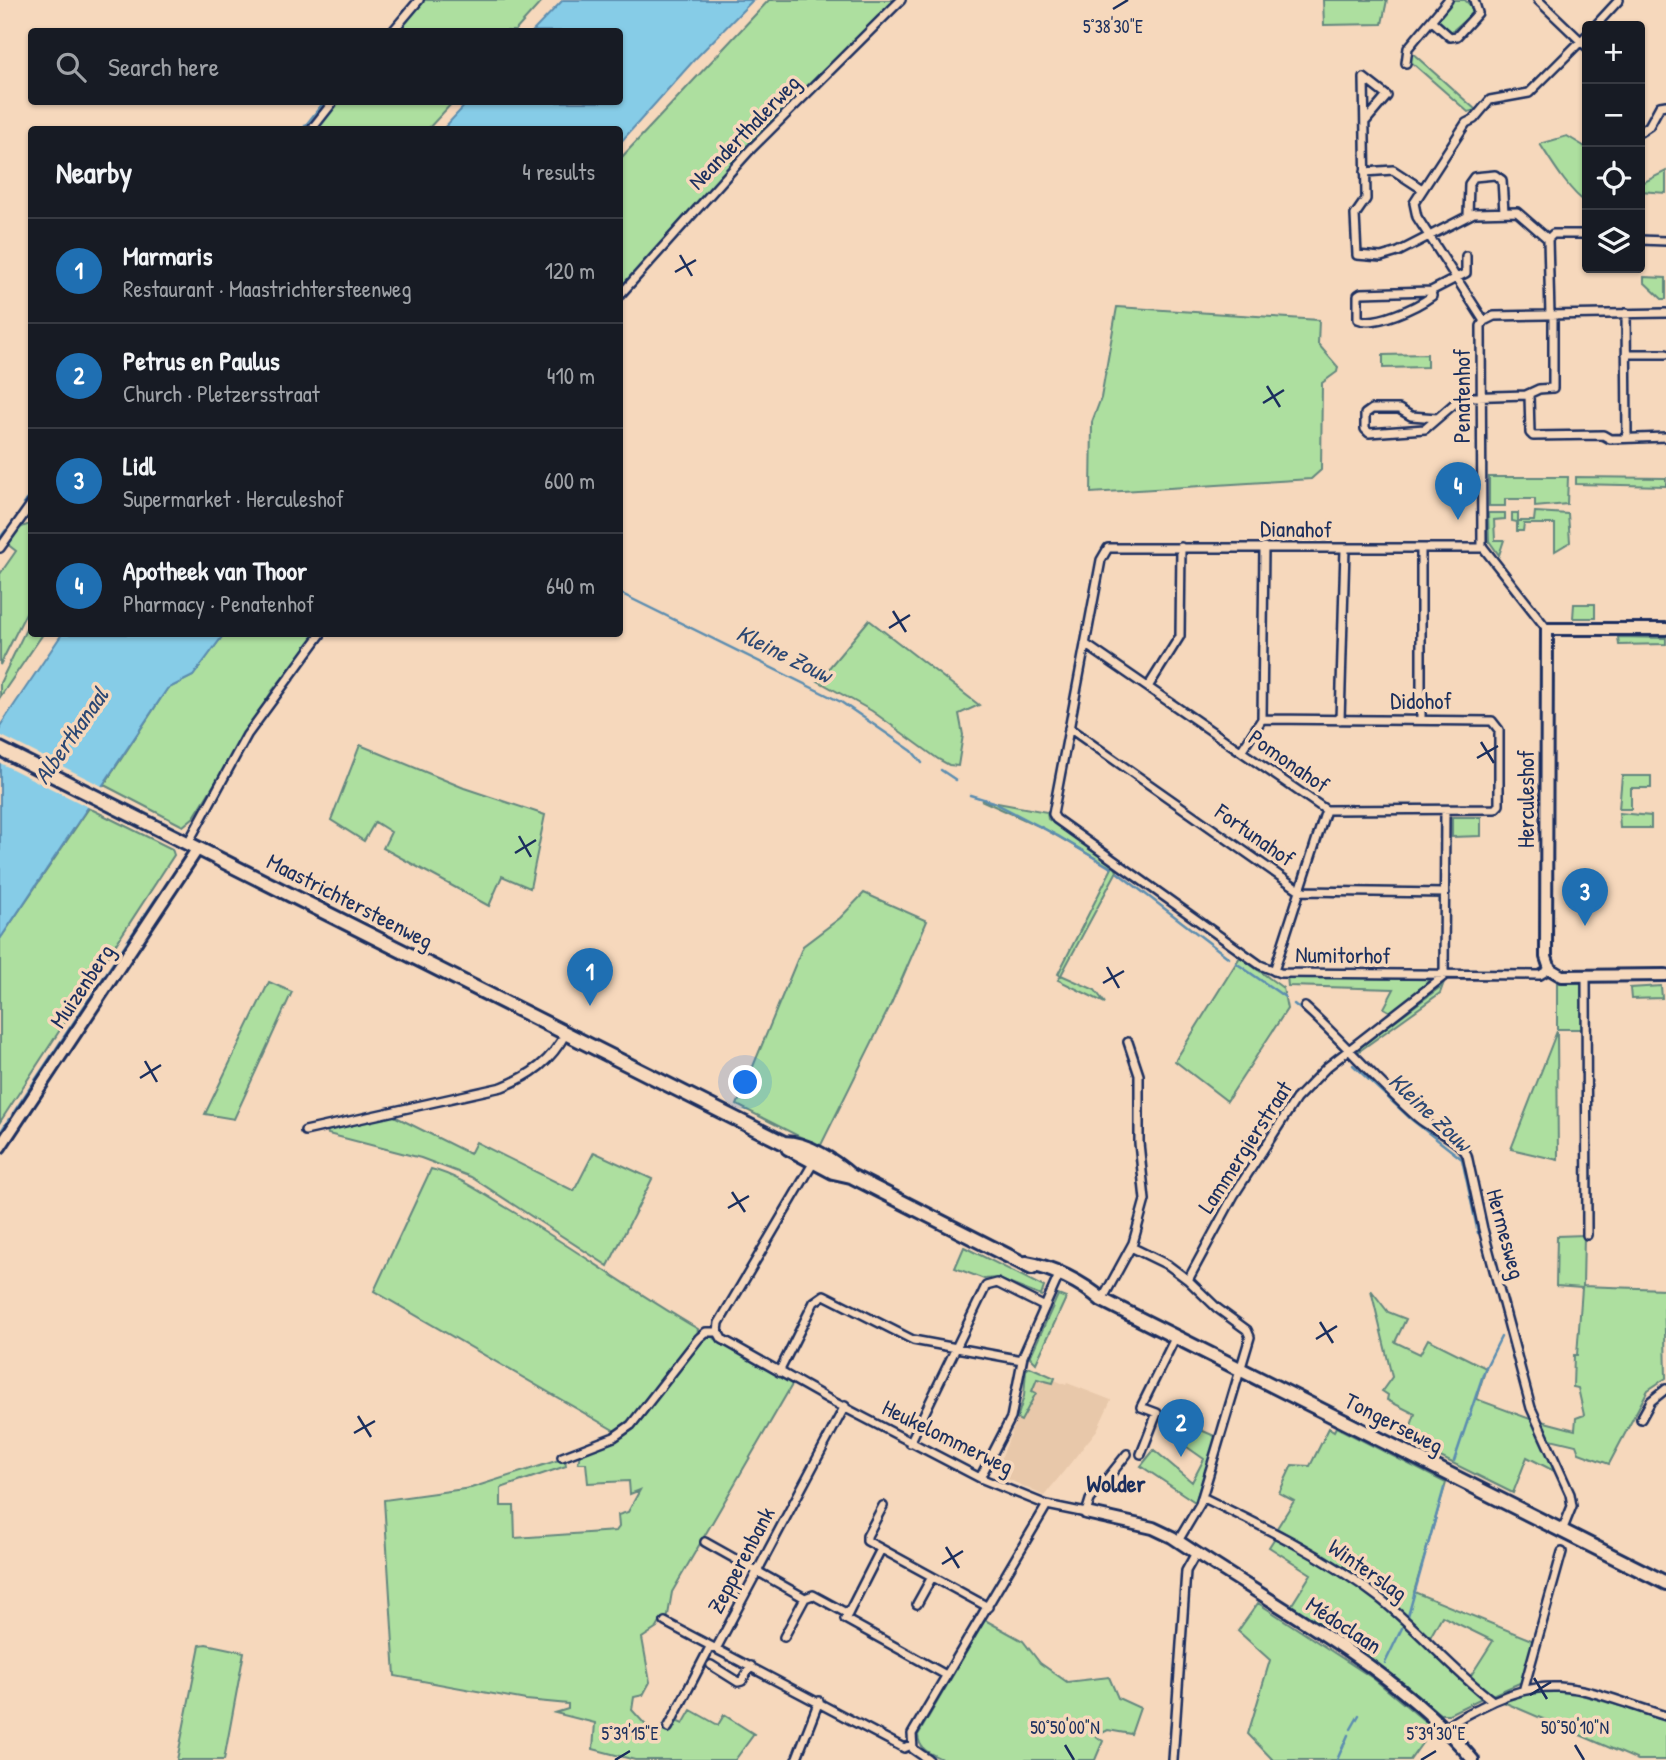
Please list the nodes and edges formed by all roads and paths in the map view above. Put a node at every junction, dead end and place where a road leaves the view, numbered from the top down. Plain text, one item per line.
1 (419, 0) edge
2 (901, 0) edge
3 (1448, 0) edge
4 (1474, 0) edge
5 (1538, 0) edge
6 (1619, 0) edge
7 (1432, 21) junction
8 (1600, 21) edge
9 (394, 28) edge
10 (1582, 38) edge
11 (1582, 44) edge
12 (1406, 63) dead end
13 (331, 105) edge
14 (1663, 105) edge
15 (1365, 122) junction
16 (315, 126) edge
17 (1645, 128) edge
18 (1365, 172) junction
19 (1422, 189) junction
20 (1504, 212) junction
21 (1468, 216) junction
22 (1582, 234) edge
23 (1430, 237) junction
24 (1548, 239) junction
25 (1645, 240) edge
26 (1666, 241) edge
27 (1466, 256) dead end
28 (1454, 277) junction
29 (1431, 291) junction
30 (623, 292) edge
31 (1626, 313) junction
32 (1666, 313) edge
33 (1551, 314) junction
34 (1485, 321) junction
35 (1626, 354) junction
36 (1666, 354) edge
37 (1529, 395) junction
38 (1482, 396) junction
39 (1437, 418) junction
40 (1627, 437) junction
41 (1666, 437) edge
42 (28, 509) edge
43 (1181, 547) junction
44 (1264, 547) junction
45 (0, 548) edge
46 (1421, 548) junction
47 (1483, 548) junction
48 (1345, 549) junction
49 (1546, 629) junction
50 (1666, 629) edge
51 (319, 637) edge
52 (1085, 644) junction
53 (1148, 687) junction
54 (1262, 719) junction
55 (1340, 720) junction
56 (1421, 720) junction
57 (1069, 729) junction
58 (0, 749) edge
59 (1241, 751) junction
60 (1499, 804) joint
61 (1326, 810) junction
62 (1445, 810) junction
63 (193, 846) junction
64 (1301, 891) junction
65 (1445, 893) junction
66 (1550, 969) junction
67 (1274, 971) junction
68 (1666, 975) edge
69 (1444, 976) junction
70 (1586, 976) junction
71 (1305, 1007) dead end
72 (566, 1033) junction
73 (1128, 1042) dead end
74 (1349, 1050) junction
75 (305, 1131) dead end
76 (0, 1147) edge
77 (816, 1159) junction
78 (1587, 1235) dead end
79 (1130, 1247) junction
80 (1058, 1279) junction
81 (1188, 1280) junction
82 (1102, 1300) junction
83 (1045, 1307) junction
84 (718, 1332) junction
85 (1176, 1336) junction
86 (956, 1349) junction
87 (1022, 1360) junction
88 (1241, 1369) junction
89 (779, 1372) junction
90 (1666, 1389) edge
91 (845, 1406) junction
92 (1641, 1419) dead end
93 (910, 1443) junction
94 (1127, 1454) dead end
95 (1141, 1454) dead end
96 (562, 1457) dead end
97 (980, 1478) junction
98 (1202, 1496) junction
99 (1047, 1505) junction
100 (883, 1506) dead end
101 (1086, 1513) junction
102 (1562, 1531) junction
103 (1178, 1541) junction
104 (705, 1542) dead end
105 (881, 1549) junction
106 (1562, 1552) dead end
107 (1196, 1553) junction
108 (757, 1571) junction
109 (932, 1577) junction
110 (1666, 1583) edge
111 (805, 1598) junction
112 (917, 1604) dead end
113 (988, 1607) junction
114 (848, 1614) junction
115 (665, 1622) dead end
116 (784, 1637) dead end
117 (717, 1647) junction
118 (711, 1665) dead end
119 (751, 1666) junction
120 (946, 1675) junction
121 (1524, 1688) junction
122 (819, 1701) junction
123 (1493, 1701) junction
124 (1666, 1716) edge
125 (668, 1728) dead end
126 (1444, 1729) junction
127 (911, 1745) junction
128 (796, 1760) edge
129 (929, 1760) edge
130 (1173, 1760) edge
131 (1474, 1760) edge

1 - 9 street
2 - 30 street, Neanderthalerweg
3 - 7 street
4 - 7 street
5 - 10 street
6 - 8 street
7 - 12 street
11 - 19 street
13 - 16 street
14 - 17 street
15 - 15 street
15 - 18 street
18 - 19 street
18 - 23 street
19 - 23 street, Penatenhof
20 - 21 street
20 - 21 street
20 - 24 street
21 - 23 street
22 - 24 street
23 - 28 street, Penatenhof
24 - 33 street
25 - 26 street
27 - 28 street
28 - 29 street
28 - 34 street, Penatenhof
29 - 29 street
31 - 32 street
31 - 33 street
31 - 35 street
33 - 34 street
33 - 37 street
34 - 38 street, Penatenhof
35 - 36 street
35 - 40 street
37 - 38 street
37 - 40 street
38 - 39 street
38 - 47 street, Penatenhof
39 - 39 street
40 - 41 street
42 - 45 street
43 - 44 street, Dianahof
43 - 52 street, Dianahof
43 - 53 street
44 - 48 street, Dianahof
44 - 54 street
46 - 47 street, Dianahof
46 - 48 street, Dianahof
46 - 56 street
47 - 49 street
48 - 55 street
49 - 50 street
49 - 66 street, Herculeshof
51 - 63 street
52 - 53 street, Pomonahof
52 - 57 street
53 - 59 street, Pomonahof
54 - 55 street, Didohof
54 - 59 street
55 - 56 street, Didohof
56 - 60 street, Didohof
57 - 64 street, Fortunahof
57 - 67 street, Numitorhof
58 - 63 main road, Maastrichtersteenweg
59 - 61 street, Pomonahof
60 - 62 street, Pomonahof
61 - 62 street, Pomonahof
61 - 64 street
62 - 65 street
63 - 72 main road, Maastrichtersteenweg
63 - 76 street, Muizenberg
64 - 65 street, Fortunahof
64 - 67 street
65 - 69 street
66 - 69 street, Numitorhof
66 - 70 street
67 - 69 street, Numitorhof
68 - 70 street
69 - 74 street, Lammergierstraat
70 - 78 street
71 - 74 street, Hermesweg
72 - 75 street
72 - 77 main road, Maastrichtersteenweg
73 - 79 street
74 - 81 street, Lammergierstraat
74 - 102 street, Hermesweg
77 - 80 main road, Tongerseweg
77 - 84 street
79 - 81 street
79 - 82 street
80 - 82 main road, Tongerseweg
80 - 83 street
81 - 88 street
82 - 85 main road, Tongerseweg
83 - 86 street
83 - 87 street
84 - 89 street, Heukelommerweg
84 - 96 street
85 - 88 main road, Tongerseweg
85 - 95 street
86 - 87 street
86 - 89 street
86 - 93 street
87 - 97 street
88 - 98 street
88 - 102 main road, Tongerseweg
89 - 91 street, Heukelommerweg
90 - 92 street
91 - 93 street, Heukelommerweg
91 - 108 street, Zepperenbank
93 - 97 street, Heukelommerweg
94 - 101 street
97 - 99 street, Heukelommerweg
98 - 103 street
98 - 123 street, Winterslag
99 - 101 street, Heukelommerweg
99 - 113 street
100 - 105 street
101 - 103 street, Heukelommerweg
102 - 110 main road, Tongerseweg
103 - 107 street, Médoclaan
104 - 108 street
105 - 109 street
105 - 114 street
106 - 121 street
107 - 126 street, Médoclaan
107 - 130 street
108 - 111 street
108 - 117 street, Zepperenbank
109 - 112 street
109 - 113 street
111 - 114 street
111 - 116 street
113 - 120 street
114 - 120 street
115 - 117 street
117 - 119 street
117 - 125 street, Zepperenbank
118 - 119 street
119 - 122 street
120 - 127 street
121 - 123 street
121 - 124 street
122 - 127 street
122 - 128 street
123 - 126 street
126 - 131 street, Médoclaan
127 - 129 street

